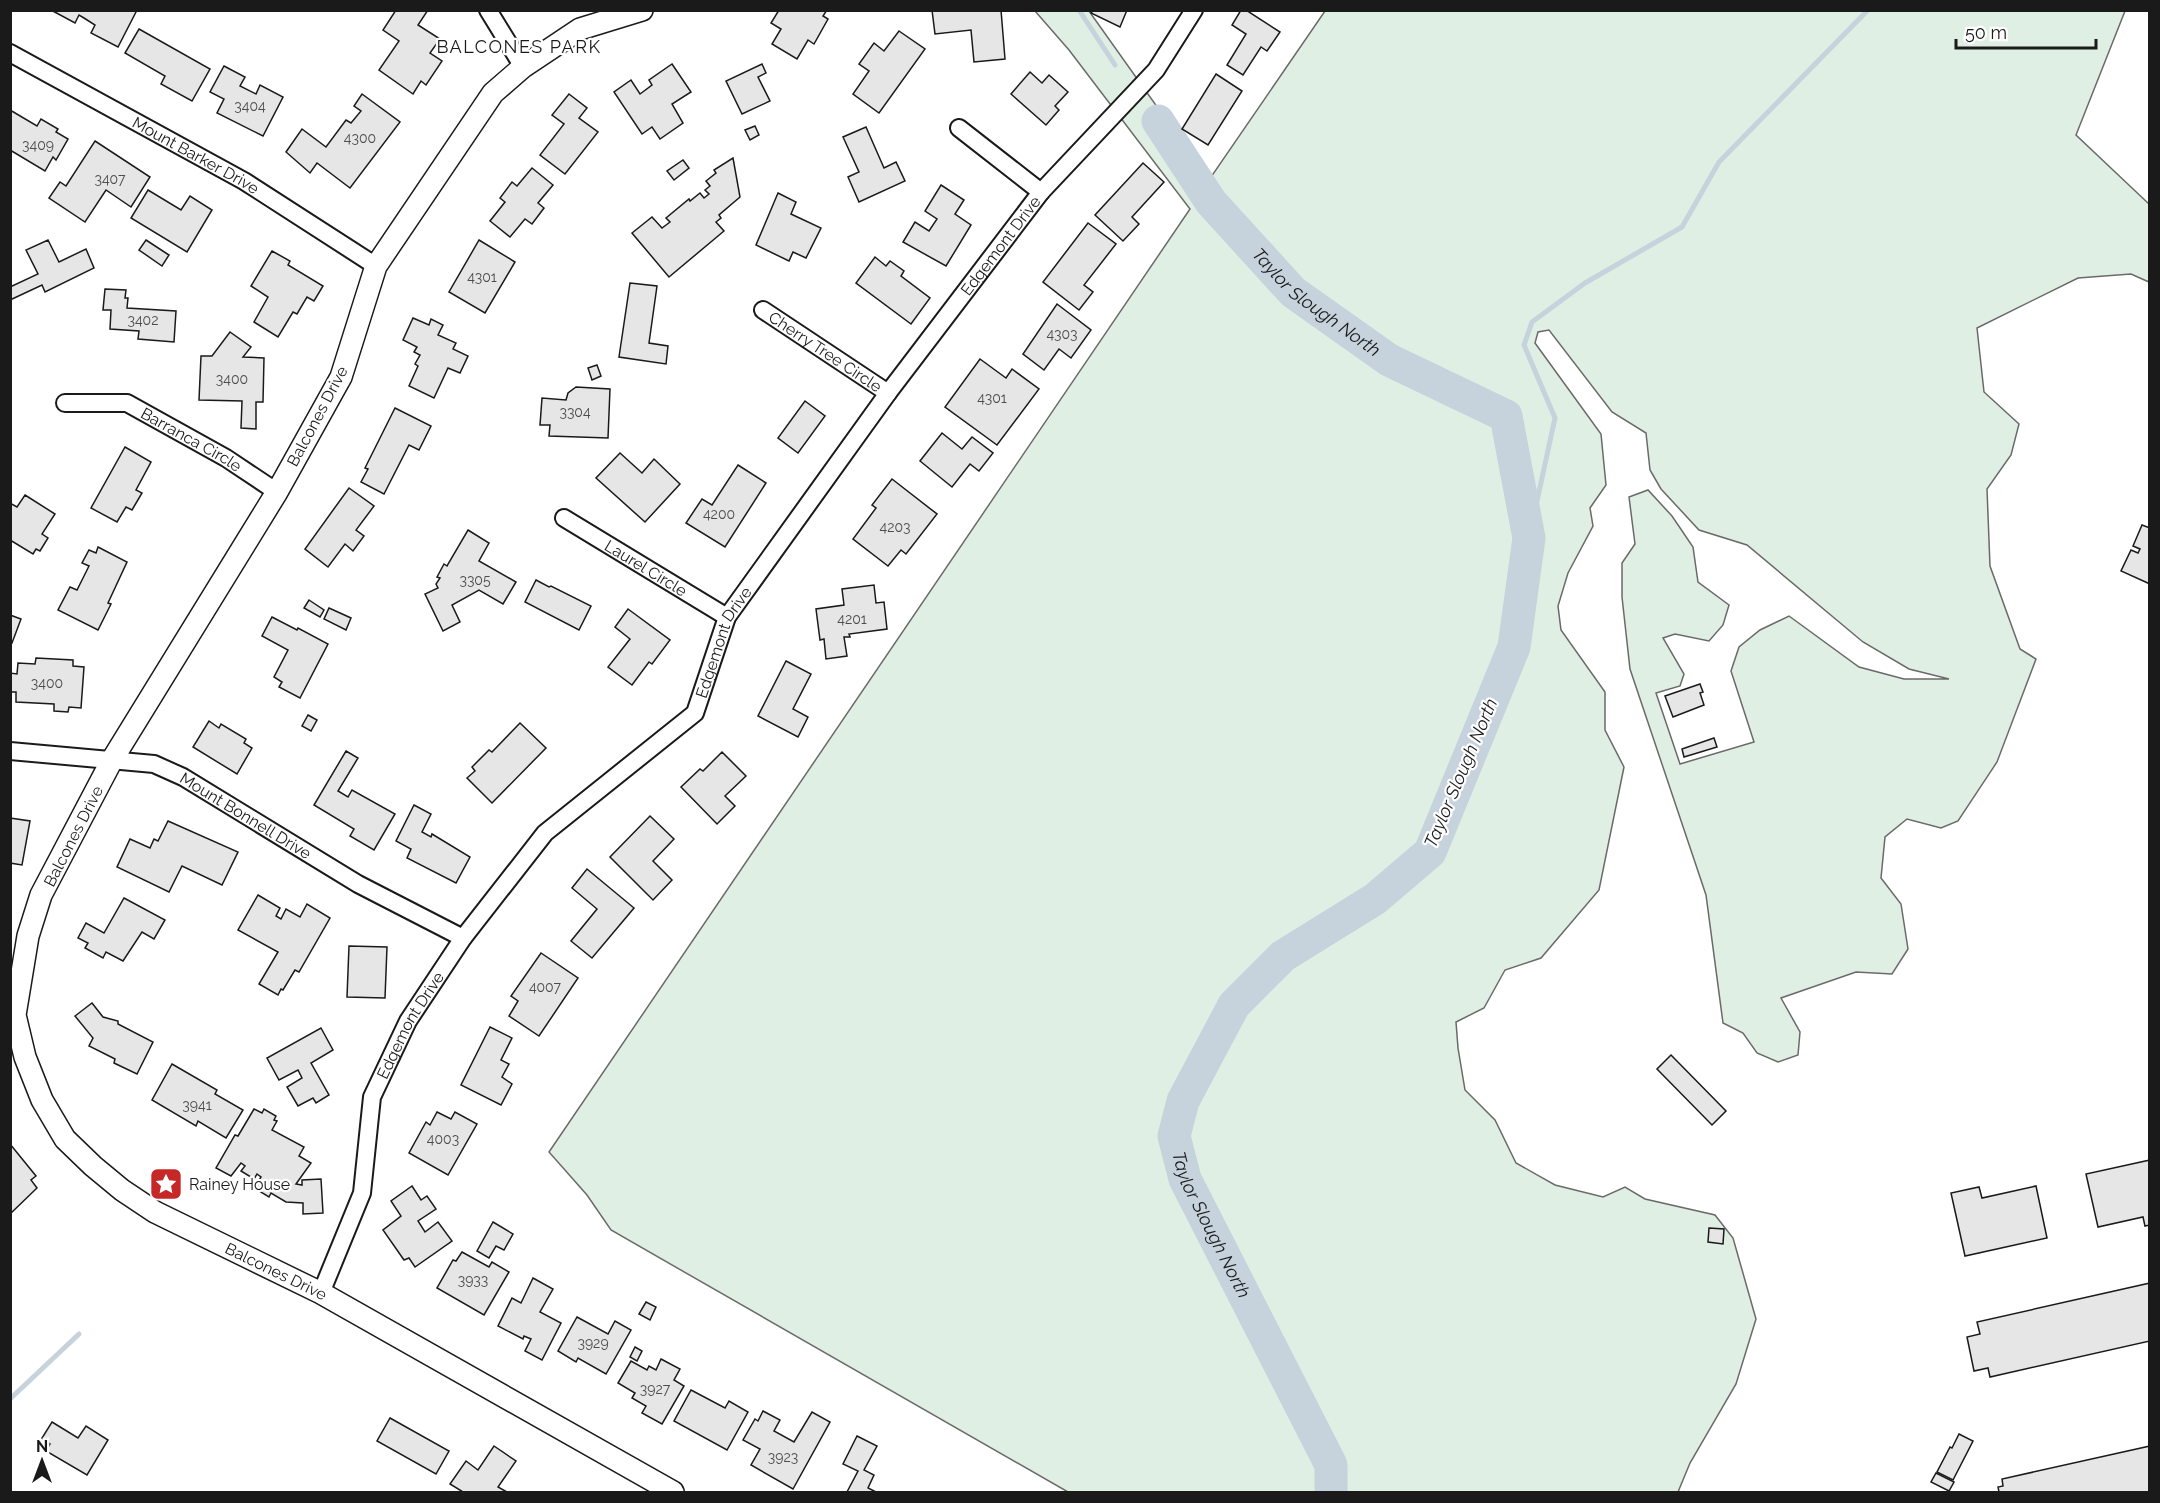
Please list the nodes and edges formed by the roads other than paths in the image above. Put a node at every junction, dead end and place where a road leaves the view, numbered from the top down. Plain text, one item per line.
1 (488, 10) edge
2 (642, 10) edge
3 (1194, 10) edge
4 (10, 53) edge
5 (523, 67) junction
6 (959, 128) dead end
7 (1041, 192) junction
8 (376, 266) junction
9 (763, 310) dead end
10 (888, 393) junction
11 (64, 403) dead end
12 (277, 492) junction
13 (564, 518) dead end
14 (727, 617) junction
15 (10, 751) edge
16 (112, 760) junction
17 (463, 938) junction
18 (321, 1293) junction
19 (665, 1491) edge

1 - 5 street
2 - 5 street, Balcones Drive
3 - 7 street, Edgemont Drive
4 - 8 street, Mount Barker Drive
5 - 8 street, Balcones Drive
6 - 7 street
7 - 10 street, Edgemont Drive
8 - 12 street, Balcones Drive
9 - 10 street, Cherry Tree Circle
10 - 14 street, Edgemont Drive
11 - 12 street, Barranca Circle
12 - 16 street, Balcones Drive
13 - 14 street, Laurel Circle
14 - 17 street, Edgemont Drive
15 - 16 street, Mount Bonnell Drive
16 - 17 street, Mount Bonnell Drive
16 - 18 street, Balcones Drive
17 - 18 street, Edgemont Drive
18 - 19 street, Balcones Drive

